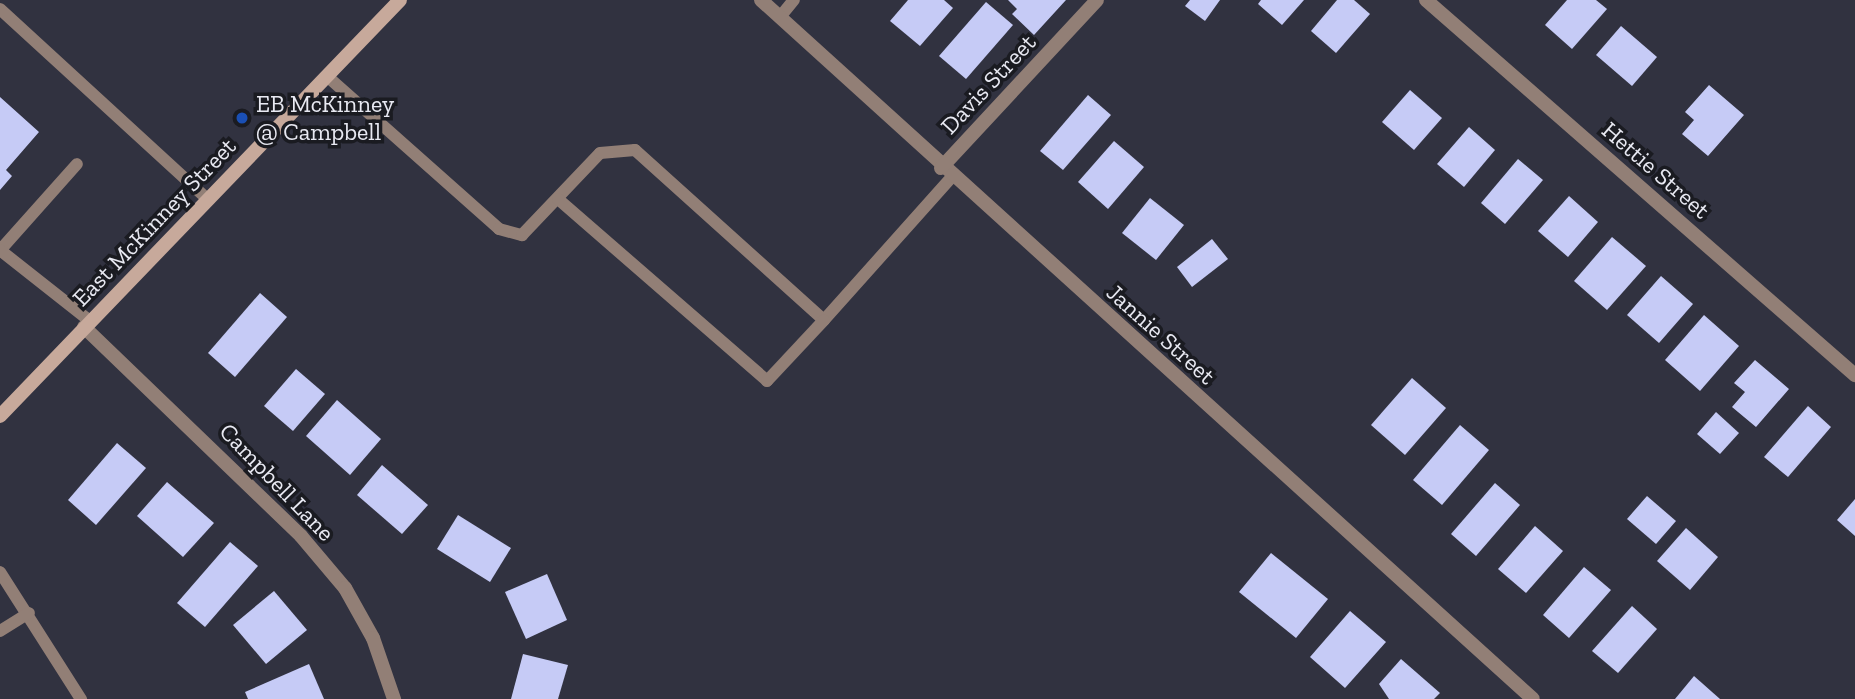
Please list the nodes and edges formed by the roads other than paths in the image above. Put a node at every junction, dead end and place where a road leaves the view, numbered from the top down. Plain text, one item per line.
1 (400, 0) edge
2 (761, 0) edge
3 (794, 0) edge
4 (1097, 0) edge
5 (1426, 0) edge
6 (0, 9) edge
7 (780, 17) junction
8 (328, 77) junction
9 (78, 164) dead end
10 (947, 172) junction
11 (207, 199) junction
12 (558, 199) junction
13 (1, 248) edge
14 (824, 320) junction
15 (87, 324) junction
16 (1855, 375) edge
17 (0, 416) edge
18 (0, 572) edge
19 (29, 613) junction
20 (0, 631) edge
21 (81, 699) edge
22 (394, 699) edge
23 (1533, 699) edge

1 - 8 main road, East McKinney Street
2 - 7 street, Jannie Street
3 - 7 lane
4 - 10 street, Davis Street
5 - 16 street, Hettie Street
6 - 11 lane
7 - 10 street, Jannie Street
8 - 11 main road, East McKinney Street
8 - 12 lane
9 - 13 lane
10 - 14 lane
10 - 23 street, Jannie Street
11 - 15 main road, East McKinney Street
12 - 14 lane
12 - 14 lane
13 - 15 lane
15 - 17 main road, East McKinney Street
15 - 22 street, Campbell Lane
18 - 19 lane
19 - 20 lane
19 - 21 lane

